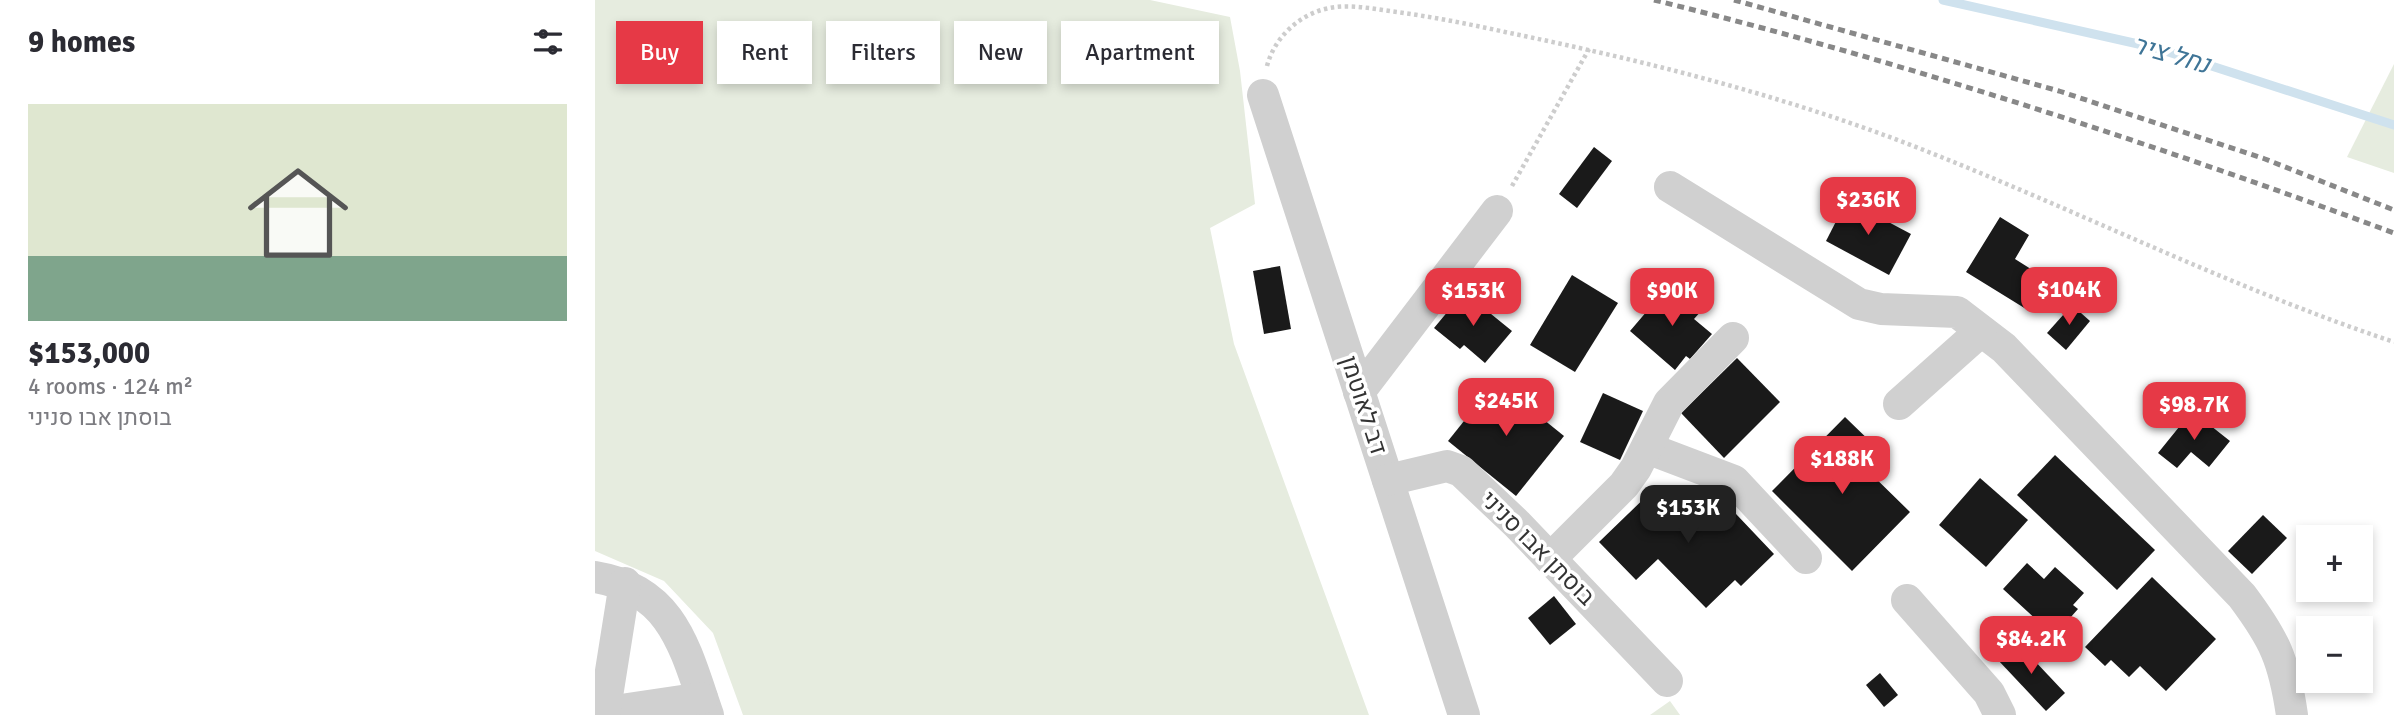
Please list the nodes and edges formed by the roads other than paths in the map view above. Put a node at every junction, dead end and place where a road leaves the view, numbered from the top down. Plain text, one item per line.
1 (1263, 95) road end
2 (1670, 187) dead end
3 (1497, 211) road end
4 (1981, 331) junction
5 (1733, 338) dead end
6 (1359, 392) junction
7 (1899, 404) dead end
8 (1647, 448) junction
9 (1388, 480) junction
10 (1806, 558) dead end
11 (1550, 559) junction
12 (610, 580) edge
13 (1907, 600) dead end
14 (1667, 681) dead end
15 (705, 707) edge
16 (601, 714) edge
17 (1464, 715) edge
18 (2000, 715) edge
19 (2292, 715) edge

1 - 6 street, דב לאוטמן
2 - 4 street
3 - 6 street
4 - 7 street
4 - 19 street
5 - 8 street
6 - 9 street, דב לאוטמן
8 - 10 street
8 - 11 street
9 - 11 street, בוסתן אבו סניני
9 - 17 street, דב לאוטמן
11 - 14 street, בוסתן אבו סניני
12 - 15 street
12 - 16 street
13 - 18 street
15 - 16 street

